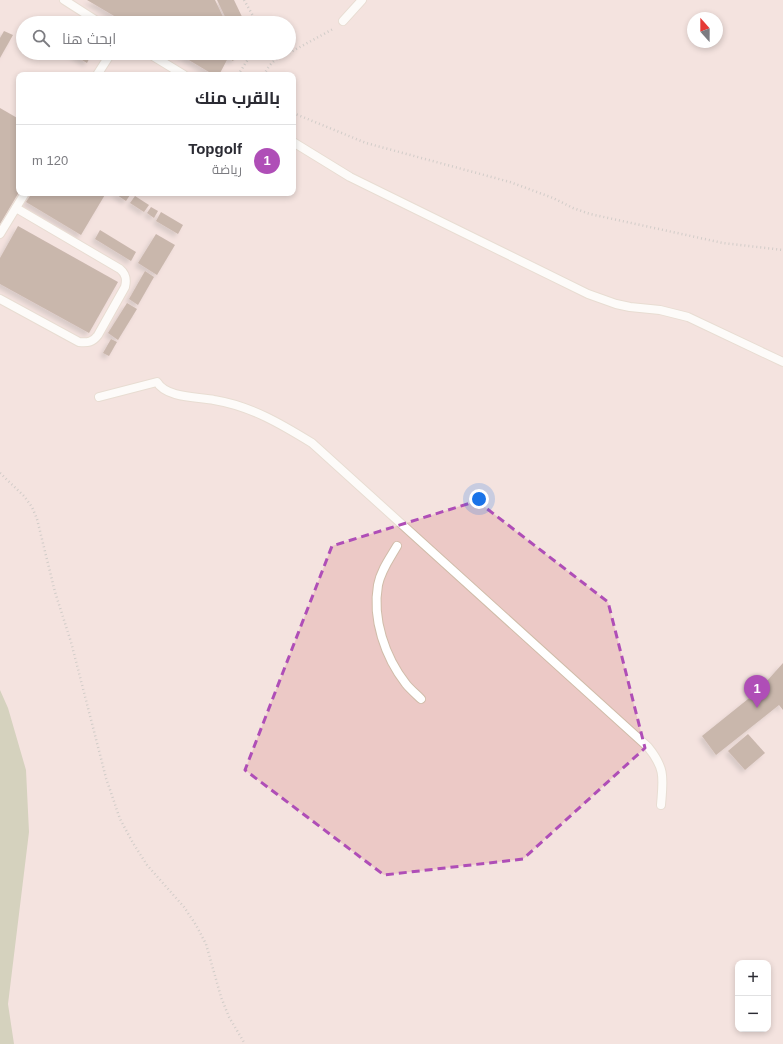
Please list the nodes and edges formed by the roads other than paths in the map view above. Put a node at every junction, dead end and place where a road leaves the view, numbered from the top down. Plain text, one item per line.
1 (64, 0) edge
2 (362, 0) edge
3 (89, 16) edge
4 (343, 21) road end
5 (107, 60) edge
6 (159, 60) edge
7 (99, 72) edge
8 (179, 72) edge
9 (296, 144) edge
10 (23, 196) edge
11 (16, 208) junction
12 (0, 234) edge
13 (0, 299) edge
14 (783, 362) edge
15 (99, 398) dead end
16 (397, 546) dead end
17 (421, 699) dead end
18 (661, 805) dead end

1 - 3 lane
2 - 4 lane
5 - 7 lane
6 - 8 lane
9 - 14 lane
10 - 11 lane
11 - 12 lane
11 - 13 lane
15 - 18 lane
16 - 17 lane

